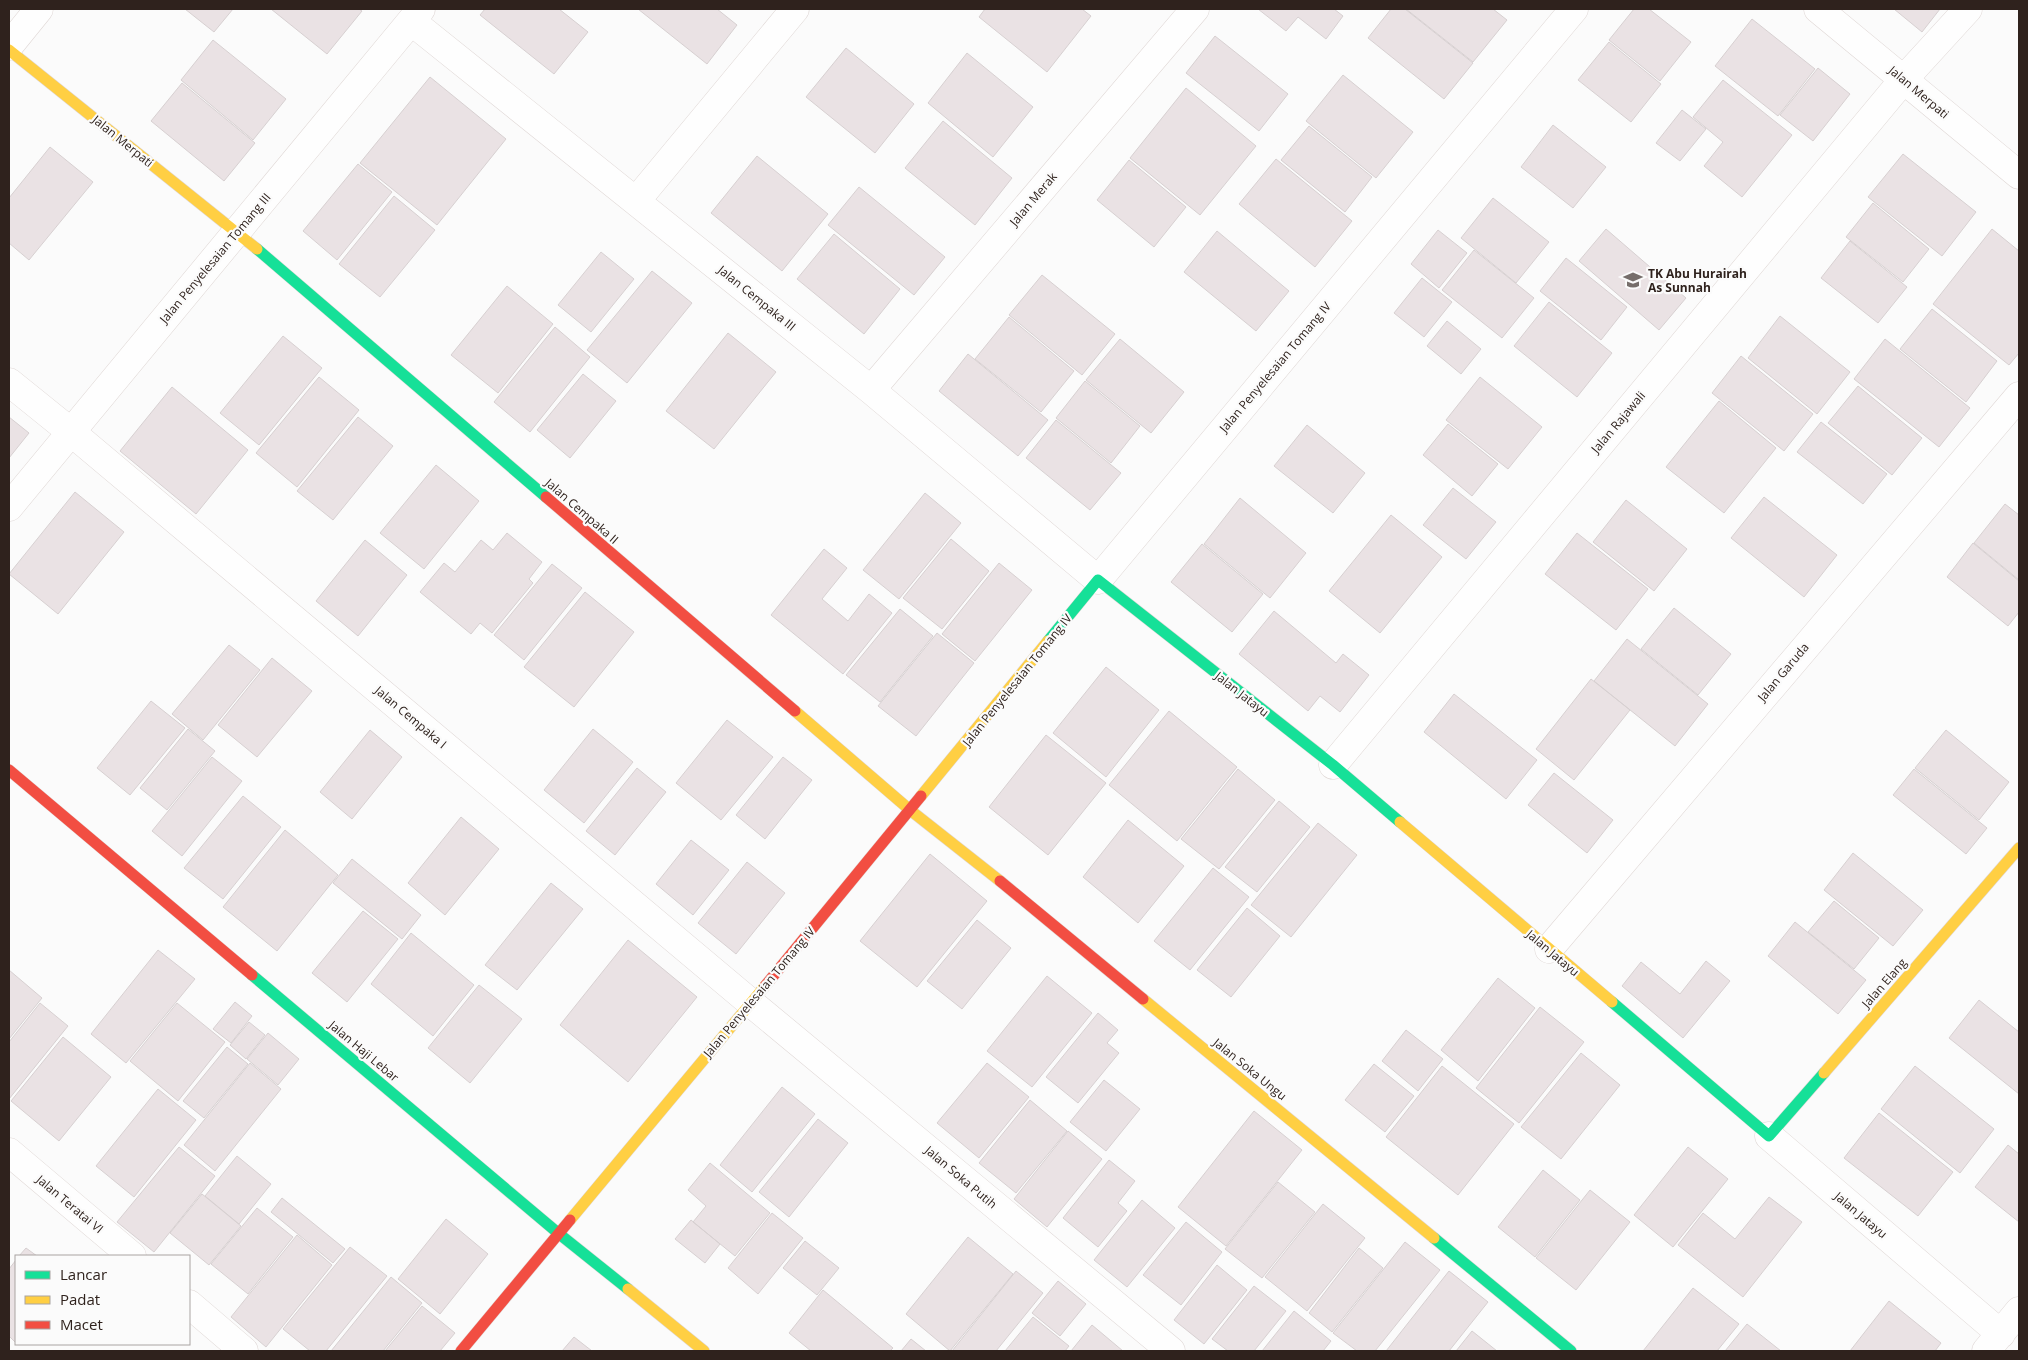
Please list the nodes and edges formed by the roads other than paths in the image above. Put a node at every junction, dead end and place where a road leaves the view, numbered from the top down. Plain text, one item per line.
1 (39, 9) edge
2 (795, 9) edge
3 (1195, 9) edge
4 (1574, 9) edge
5 (1818, 9) edge
6 (1968, 9) edge
7 (416, 15) edge
8 (9, 48) edge
9 (1904, 79) junction
10 (2019, 175) edge
11 (636, 201) junction
12 (237, 232) junction
13 (9, 382) edge
14 (871, 390) junction
15 (2019, 396) edge
16 (71, 432) junction
17 (9, 506) edge
18 (1098, 580) junction
19 (1332, 766) junction
20 (9, 770) edge
21 (910, 810) junction
22 (2019, 848) edge
23 (1549, 949) junction
24 (751, 1003) junction
25 (1769, 1136) junction
26 (9, 1152) edge
27 (558, 1233) junction
28 (131, 1255) edge
29 (190, 1305) edge
30 (2019, 1311) edge
31 (1993, 1342) edge
32 (244, 1351) edge
33 (460, 1351) edge
34 (704, 1351) edge
35 (1171, 1351) edge
36 (1571, 1351) edge

1 - 8 street
2 - 11 street
3 - 14 street, Jalan Merak
4 - 18 street, Jalan Penyelesaian Tomang IV
5 - 9 street, Jalan Merpati
6 - 9 street, Jalan Rajawali
7 - 11 street, Jalan Cempaka III
7 - 12 street, Jalan Penyelesaian Tomang III
8 - 12 street, Jalan Merpati
9 - 10 street, Jalan Merpati
9 - 19 street, Jalan Rajawali
11 - 14 street, Jalan Cempaka III
12 - 16 street, Jalan Penyelesaian Tomang III
12 - 21 street, Jalan Cempaka II
13 - 16 street, Jalan Cempaka I
14 - 18 street, Jalan Cempaka III
15 - 23 street, Jalan Garuda
16 - 17 street, Jalan Penyelesaian Tomang III
16 - 24 street, Jalan Cempaka I
18 - 19 street, Jalan Jatayu
18 - 21 street, Jalan Penyelesaian Tomang IV
19 - 23 street, Jalan Jatayu
20 - 27 street, Jalan Haji Lebar
21 - 24 street, Jalan Penyelesaian Tomang IV
21 - 36 street, Jalan Soka Ungu
22 - 25 street, Jalan Elang
23 - 25 street, Jalan Jatayu
24 - 27 street, Jalan Penyelesaian Tomang IV
24 - 35 street, Jalan Soka Putih
25 - 31 street, Jalan Jatayu
26 - 28 street, Jalan Teratai VI
27 - 33 street, Jalan Penyelesaian Tomang IV
27 - 34 street, Jalan Haji Lebar
29 - 32 street
30 - 31 street

